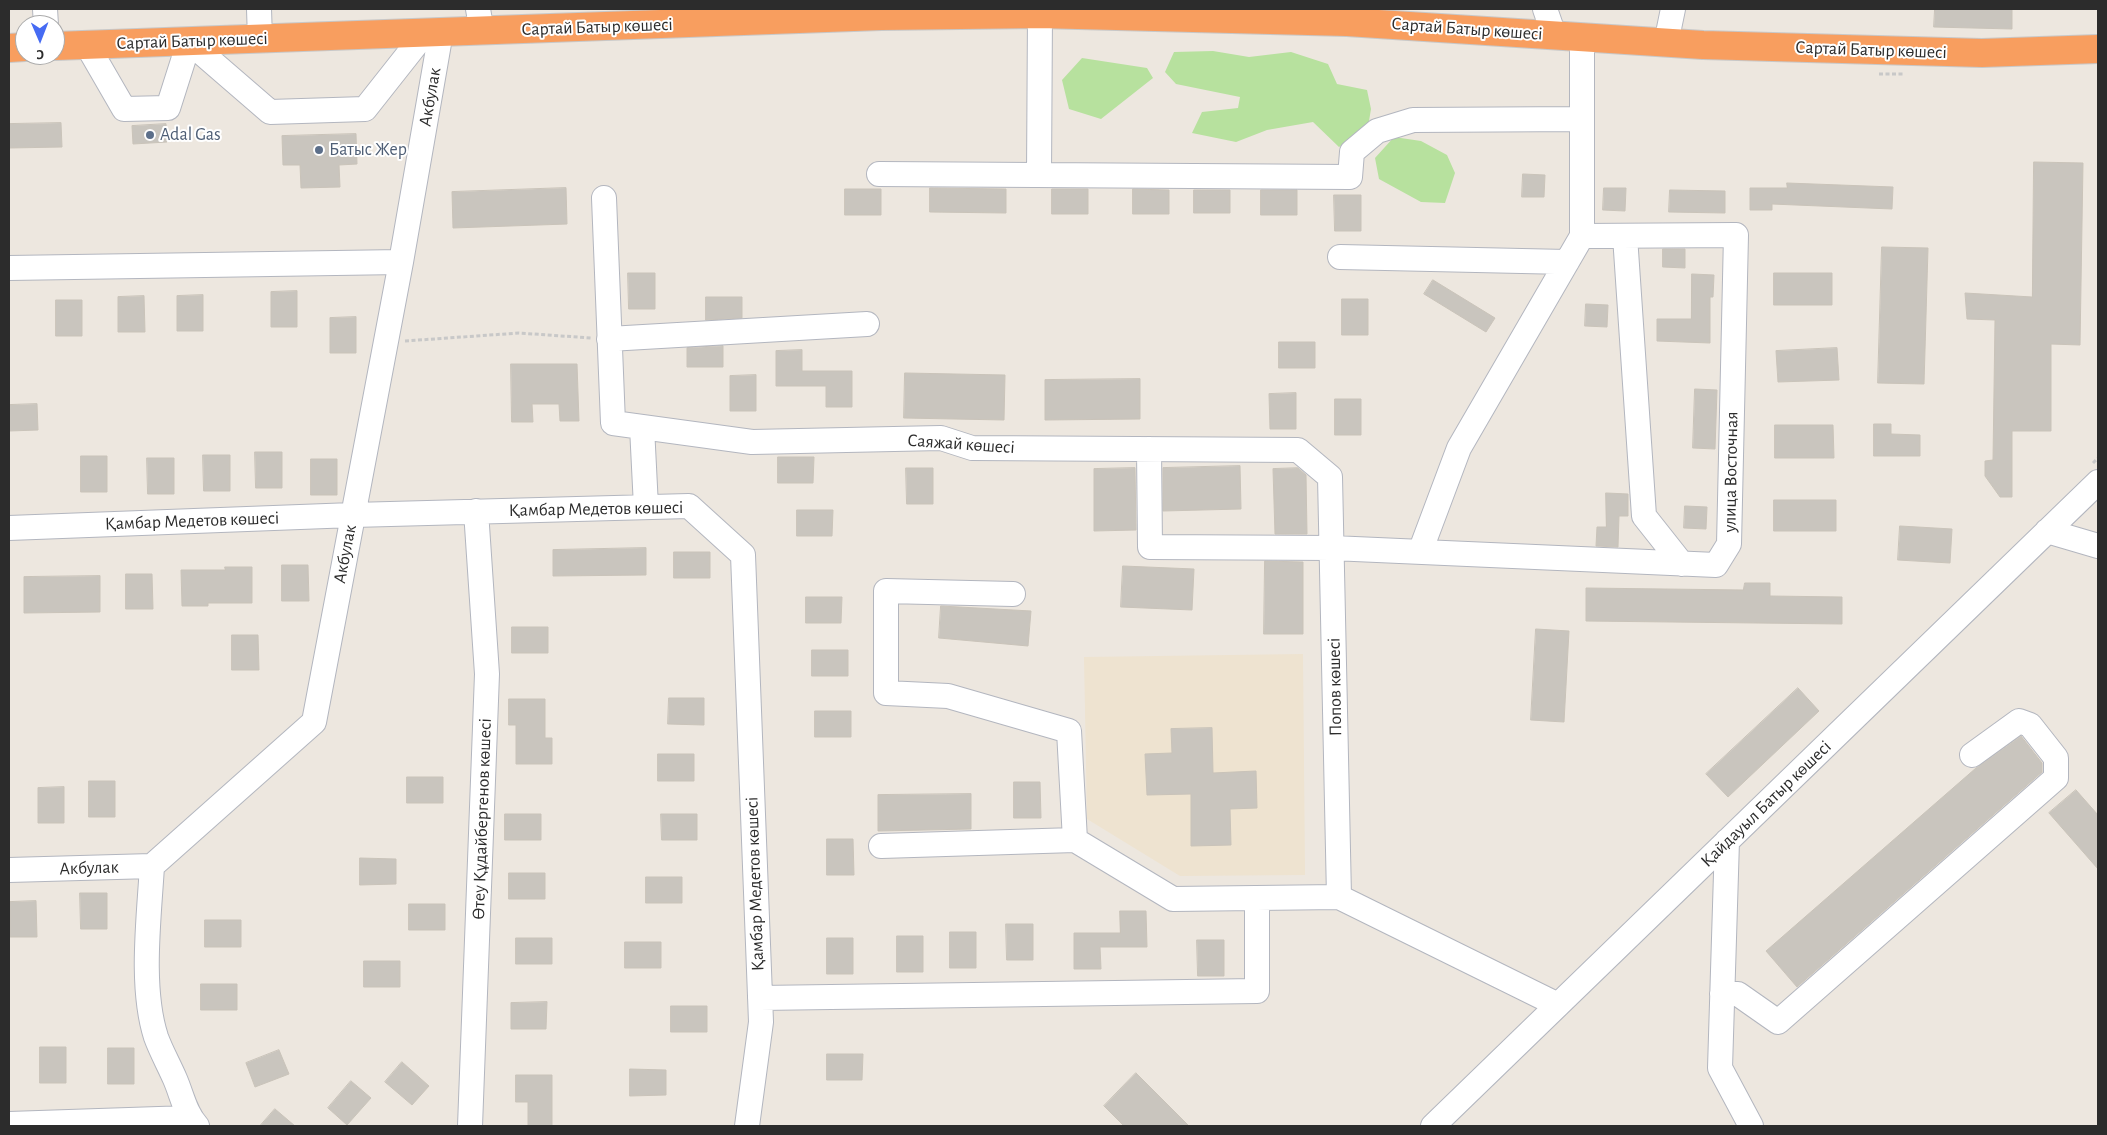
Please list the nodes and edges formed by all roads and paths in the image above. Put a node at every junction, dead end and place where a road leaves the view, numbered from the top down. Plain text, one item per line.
1 (258, 9) edge
2 (1545, 9) edge
3 (1673, 9) edge
4 (881, 12) edge
5 (1071, 12) edge
6 (1202, 13) edge
7 (1040, 14) junction
8 (1347, 15) edge
9 (1403, 17) edge
10 (480, 20) edge
11 (433, 33) junction
12 (1554, 35) junction
13 (1582, 37) junction
14 (260, 39) junction
15 (189, 42) junction
16 (1666, 43) junction
17 (87, 45) junction
18 (65, 46) edge
19 (2098, 49) edge
20 (1581, 119) junction
21 (879, 174) dead end
22 (1039, 175) junction
23 (604, 198) dead end
24 (1582, 236) junction
25 (1625, 236) junction
26 (1340, 257) dead end
27 (401, 262) junction
28 (1567, 262) junction
29 (9, 268) edge
30 (867, 324) dead end
31 (609, 339) junction
32 (385, 343) junction
33 (642, 427) junction
34 (1149, 449) junction
35 (1330, 477) joint
36 (2098, 482) edge
37 (646, 507) junction
38 (476, 511) junction
39 (353, 515) junction
40 (9, 528) edge
41 (2047, 531) junction
42 (2098, 546) edge
43 (1332, 548) junction
44 (1420, 552) junction
45 (1682, 564) junction
46 (1013, 594) dead end
47 (1972, 755) dead end
48 (1075, 840) junction
49 (1727, 841) junction
50 (881, 846) dead end
51 (152, 866) junction
52 (9, 870) edge
53 (1339, 897) junction
54 (1256, 898) junction
55 (1722, 994) junction
56 (760, 998) junction
57 (1558, 1005) junction
58 (193, 1122) edge
59 (9, 1124) edge
60 (470, 1126) edge
61 (747, 1126) edge
62 (1433, 1126) edge
63 (1750, 1126) edge

1 - 14 street
2 - 12 street
3 - 16 street
4 - 7 highway, Сартай Батыр көшесі
4 - 10 highway, Сартай Батыр көшесі
5 - 6 highway, Сартай Батыр көшесі
5 - 7 highway, Сартай Батыр көшесі
6 - 8 highway, Сартай Батыр көшесі
7 - 22 street
8 - 9 highway, Сартай Батыр көшесі
9 - 12 highway, Сартай Батыр көшесі
10 - 11 highway, Сартай Батыр көшесі
11 - 14 highway, Сартай Батыр көшесі
11 - 15 street
11 - 27 street, Акбулак
12 - 13 highway, Сартай Батыр көшесі
13 - 16 highway, Сартай Батыр көшесі
13 - 20 street
14 - 15 highway, Сартай Батыр көшесі
15 - 17 highway, Сартай Батыр көшесі
15 - 17 street
16 - 19 highway, Сартай Батыр көшесі
17 - 18 highway, Сартай Батыр көшесі
20 - 22 street
20 - 24 street
21 - 22 street
23 - 31 street
24 - 25 street, улица Восточная
24 - 28 street
25 - 45 street
25 - 45 street, улица Восточная
26 - 28 street
27 - 29 street
27 - 32 street, Акбулак
28 - 44 street
30 - 31 street
31 - 32 path
31 - 33 street, Саяжай көшесі
32 - 39 street, Акбулак
33 - 34 street, Саяжай көшесі
33 - 37 street
34 - 35 street, Саяжай көшесі
34 - 43 street, улица Восточная
35 - 43 street, Попов көшесі
36 - 41 street, Қайдауыл Батыр көшесі
37 - 38 street, Қамбар Медетов көшесі
37 - 56 street, Қамбар Медетов көшесі
38 - 39 street, Қамбар Медетов көшесі
38 - 60 street, Өтеу Құдайбергенов көшесі
39 - 40 street, Қамбар Медетов көшесі
39 - 51 street, Акбулак
41 - 42 street
41 - 49 street, Қайдауыл Батыр көшесі
43 - 44 street, улица Восточная
43 - 53 street, Попов көшесі
44 - 45 street, улица Восточная
46 - 48 street
47 - 55 street
48 - 50 street
48 - 54 street
49 - 55 street
49 - 57 street, Қайдауыл Батыр көшесі
51 - 52 street, Акбулак
51 - 58 street
53 - 54 street
53 - 57 street
54 - 56 street
55 - 63 street
56 - 61 street, Қамбар Медетов көшесі
57 - 62 street, Қайдауыл Батыр көшесі
58 - 59 street

